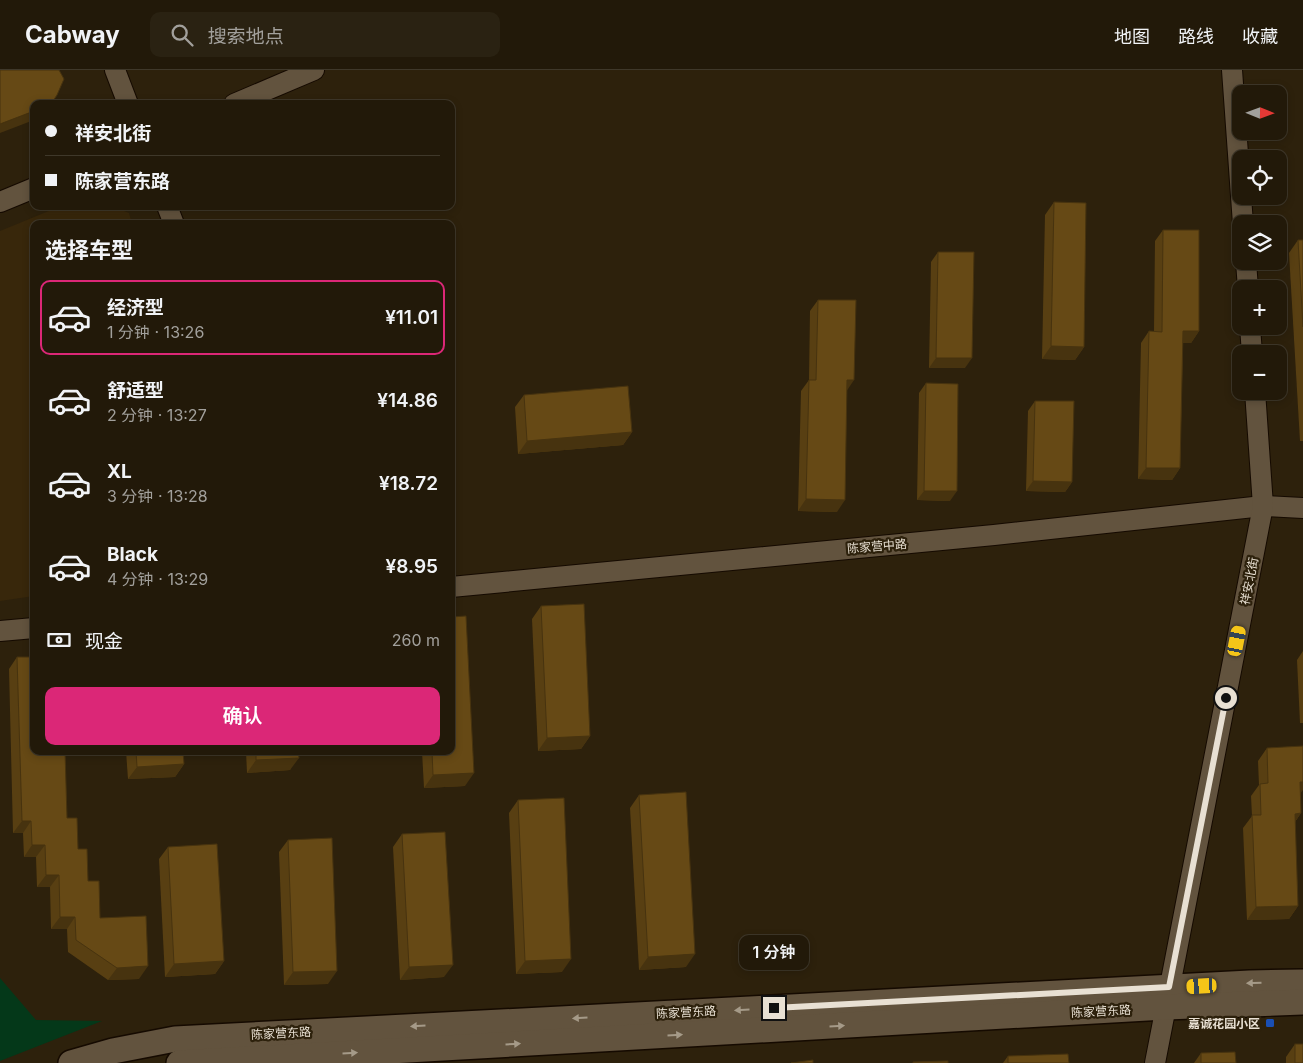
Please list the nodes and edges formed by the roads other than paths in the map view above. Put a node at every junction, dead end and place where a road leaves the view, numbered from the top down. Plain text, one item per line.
1 (115, 70) edge
2 (314, 70) edge
3 (1232, 70) edge
4 (126, 100) edge
5 (243, 100) edge
6 (30, 190) edge
7 (0, 202) edge
8 (1242, 215) edge
9 (1256, 400) edge
10 (1263, 506) junction
11 (1303, 508) edge
12 (455, 588) edge
13 (30, 628) edge
14 (0, 631) edge
15 (1303, 982) edge
16 (1167, 997) junction
17 (1303, 1002) edge
18 (71, 1063) edge
19 (179, 1063) edge
20 (1155, 1063) edge

1 - 4 street
2 - 5 street
3 - 8 street
6 - 7 street
9 - 10 street, 祥安北街
10 - 11 street, 陈家营中路
10 - 12 street, 陈家营中路
10 - 16 street, 祥安北街
13 - 14 street
15 -> 16 street, 陈家营东路
16 - 17 street, 陈家营东路
16 -> 18 street, 陈家营东路
19 -> 16 street, 陈家营东路
16 - 20 street, 祥安北街

